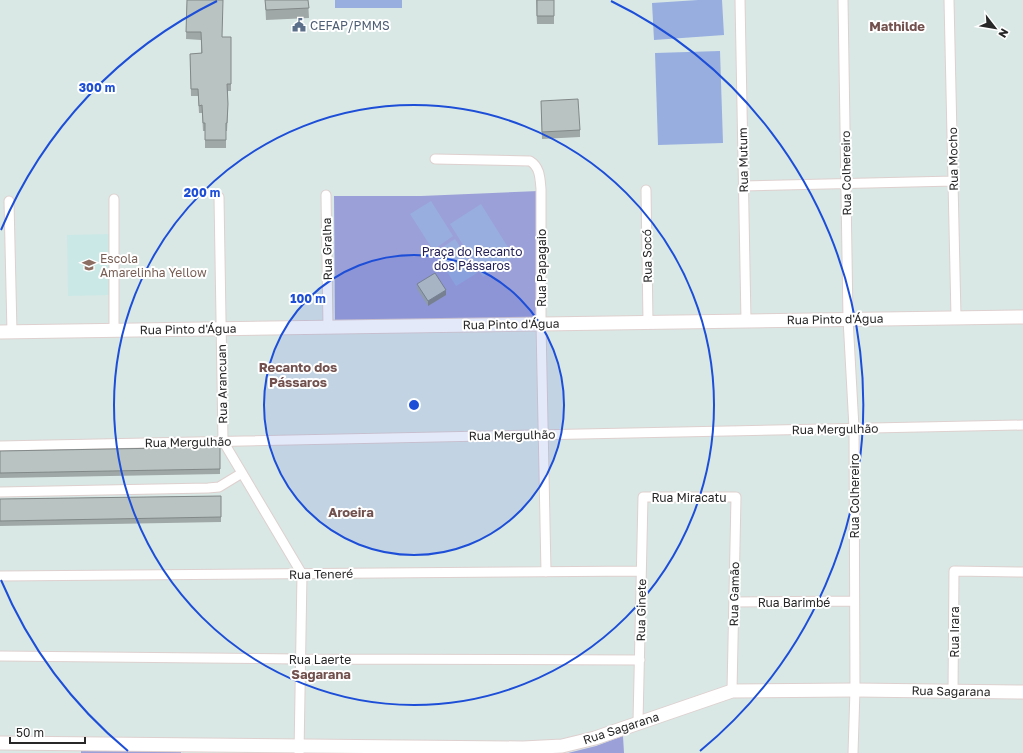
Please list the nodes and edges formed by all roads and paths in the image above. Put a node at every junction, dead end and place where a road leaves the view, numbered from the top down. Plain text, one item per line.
1 (740, 0) edge
2 (843, 0) edge
3 (949, 0) edge
4 (435, 159) dead end
5 (954, 182) junction
6 (846, 184) junction
7 (743, 186) junction
8 (646, 190) dead end
9 (326, 195) dead end
10 (219, 197) dead end
11 (114, 199) dead end
12 (9, 201) dead end
13 (1023, 316) edge
14 (956, 318) junction
15 (848, 319) junction
16 (746, 321) junction
17 (648, 322) junction
18 (541, 324) junction
19 (328, 327) junction
20 (221, 328) junction
21 (114, 330) junction
22 (6, 332) edge
23 (1023, 425) edge
24 (854, 428) junction
25 (543, 435) junction
26 (223, 441) junction
27 (0, 446) edge
28 (242, 473) junction
29 (0, 492) edge
30 (643, 497) joint
31 (736, 497) joint
32 (641, 571) junction
33 (546, 572) junction
34 (1023, 572) edge
35 (302, 574) junction
36 (0, 576) edge
37 (854, 601) junction
38 (734, 602) junction
39 (0, 656) edge
40 (300, 659) junction
41 (640, 660) junction
42 (855, 690) junction
43 (732, 691) junction
44 (953, 692) junction
45 (1023, 692) edge
46 (638, 722) junction
47 (0, 743) edge
48 (75, 748) edge
49 (187, 749) edge
50 (299, 749) edge
51 (411, 750) edge
52 (522, 750) edge
53 (853, 753) edge

1 - 7 street, Rua Mutum
2 - 6 street, Rua Colhereiro
3 - 5 street, Rua Mocho
4 - 18 street, Rua Papagaio
5 - 6 street
5 - 14 street, Rua Mocho
6 - 7 street
6 - 15 street, Rua Colhereiro
7 - 16 street, Rua Mutum
8 - 17 street, Rua Socó
9 - 19 street, Rua Gralha
10 - 20 street, Rua Arancuan
11 - 21 street
12 - 22 street
13 - 14 street, Rua Pinto d'Água
14 - 15 street, Rua Pinto d'Água
15 - 16 street, Rua Pinto d'Água
15 - 24 street, Rua Colhereiro
16 - 17 street, Rua Pinto d'Água
17 - 18 street, Rua Pinto d'Água
18 - 19 street, Rua Pinto d'Água
18 - 25 street, Rua Papagaio
19 - 20 street, Rua Pinto d'Água
20 - 21 street, Rua Pinto d'Água
20 - 26 street, Rua Arancuan
21 - 22 street, Rua Pinto d'Água
23 - 24 street, Rua Mergulhão
24 - 25 street, Rua Mergulhão
24 - 37 street, Rua Colhereiro
25 - 26 street, Rua Mergulhão
25 - 33 street, Rua Papagaio
26 - 27 street, Rua Mergulhão
26 - 28 street, Rua Arancuan
28 - 29 street
28 - 35 street, Rua Arancuan
30 - 31 street, Rua Miracatu
30 - 32 street, Rua Ginete
31 - 38 street, Rua Gamão
32 - 33 street, Rua Teneré
32 - 41 street, Rua Ginete
33 - 35 street, Rua Teneré
34 - 44 street, Rua Irara
35 - 36 street, Rua Teneré
35 - 40 street
37 - 38 street, Rua Barimbé
37 - 42 street, Rua Colhereiro
38 - 43 street, Rua Gamão
39 - 40 street, Rua Laerte
40 - 41 street, Rua Laerte
40 - 50 street
41 - 46 street, Rua Ginete
42 - 43 street, Rua Sagarana
42 - 44 street, Rua Sagarana
42 - 53 street, Rua Colhereiro
43 - 46 street, Rua Sagarana
44 - 45 street, Rua Sagarana
46 - 52 street, Rua Sagarana
47 - 48 street, Rua Sagarana
48 - 49 street, Rua Sagarana
49 - 50 street, Rua Sagarana
50 - 51 street, Rua Sagarana
51 - 52 street, Rua Sagarana

